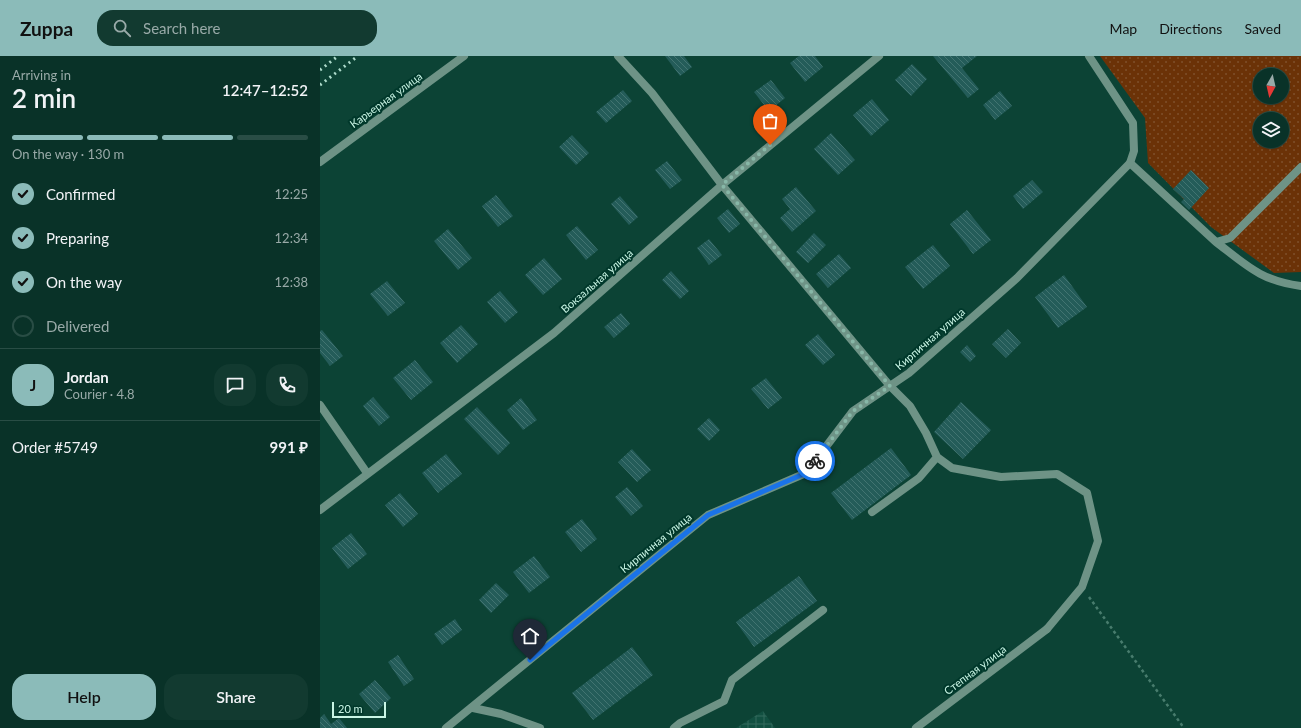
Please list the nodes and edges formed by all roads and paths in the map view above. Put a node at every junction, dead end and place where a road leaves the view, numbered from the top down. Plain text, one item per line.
1 (464, 56) edge
2 (618, 56) edge
3 (879, 56) edge
4 (1088, 56) edge
5 (320, 162) edge
6 (1130, 163) junction
7 (1301, 167) edge
8 (722, 185) junction
9 (1216, 242) junction
10 (1301, 286) edge
11 (890, 386) junction
12 (320, 405) edge
13 (937, 457) junction
14 (367, 473) junction
15 (320, 510) edge
16 (872, 512) dead end
17 (1082, 587) junction
18 (823, 610) dead end
19 (473, 708) junction
20 (446, 728) edge
21 (540, 728) edge
22 (674, 728) edge
23 (916, 728) edge
24 (1184, 728) edge

1 - 5 street, Карьерная улица
2 - 8 street
3 - 8 street, Вокзальная улица
4 - 6 street
6 - 9 street
6 - 11 street, Кирпичная улица
7 - 9 street
8 - 11 street
8 - 14 street, Вокзальная улица
9 - 10 street
11 - 13 street
11 - 19 street, Кирпичная улица
12 - 14 street
13 - 16 street
13 - 17 street
14 - 15 street, Вокзальная улица
17 - 23 street, Степная улица
17 - 24 path
18 - 22 street
19 - 20 street, Кирпичная улица
19 - 21 street

